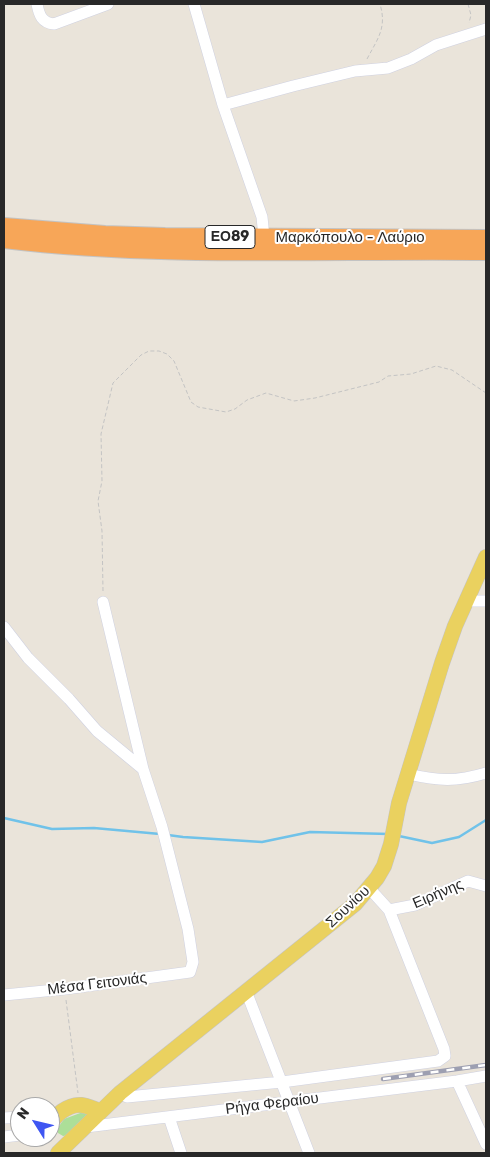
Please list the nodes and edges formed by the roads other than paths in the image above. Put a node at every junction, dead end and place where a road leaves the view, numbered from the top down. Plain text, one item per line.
1 (37, 4) edge
2 (108, 4) edge
3 (194, 4) edge
4 (486, 30) edge
5 (223, 105) junction
6 (4, 226) edge
7 (264, 237) junction
8 (486, 238) edge
9 (4, 240) edge
10 (486, 252) edge
11 (486, 557) edge
12 (465, 601) junction
13 (486, 601) edge
14 (103, 602) road end
15 (4, 626) edge
16 (144, 769) junction
17 (486, 773) edge
18 (408, 774) junction
19 (486, 886) edge
20 (369, 888) junction
21 (389, 910) junction
22 (246, 991) junction
23 (4, 995) edge
24 (486, 1076) edge
25 (457, 1081) junction
26 (282, 1082) junction
27 (120, 1092) junction
28 (289, 1102) junction
29 (101, 1111) junction
30 (60, 1114) edge
31 (169, 1117) junction
32 (86, 1127) junction
33 (486, 1144) edge
34 (66, 1150) edge
35 (181, 1153) edge
36 (309, 1153) edge

1 - 2 street
3 - 5 street
4 - 5 street
5 - 7 street
6 - 7 highway, Μαρκόπουλο - Λαύριο / ΕΟ89
7 - 8 highway, Μαρκόπουλο - Λαύριο / ΕΟ89
9 - 10 highway, Μαρκόπουλο - Λαύριο / ΕΟ89
11 - 12 main road, Σουνίου
12 - 13 street
12 - 18 main road, Σουνίου
14 - 16 street
15 - 16 street
16 - 23 street, Μέσα Γειτονιάς
17 - 18 street
18 - 20 main road, Σουνίου
19 - 21 street, Ειρήνης
20 - 21 street
20 - 22 main road, Σουνίου
21 - 26 street, Ρήγα Φεραίου
22 - 26 street
22 - 27 main road, Σουνίου
24 - 25 street, Ρήγα Φεραίου
25 - 28 street, Ρήγα Φεραίου
25 - 33 street
26 - 27 street, Ρήγα Φεραίου
26 - 28 street
27 - 29 main road, Σουνίου
28 - 31 street, Ρήγα Φεραίου
28 - 36 street
29 - 30 main road
29 - 32 main road
31 - 32 street, Ρήγα Φεραίου
31 - 35 street
32 - 34 main road

